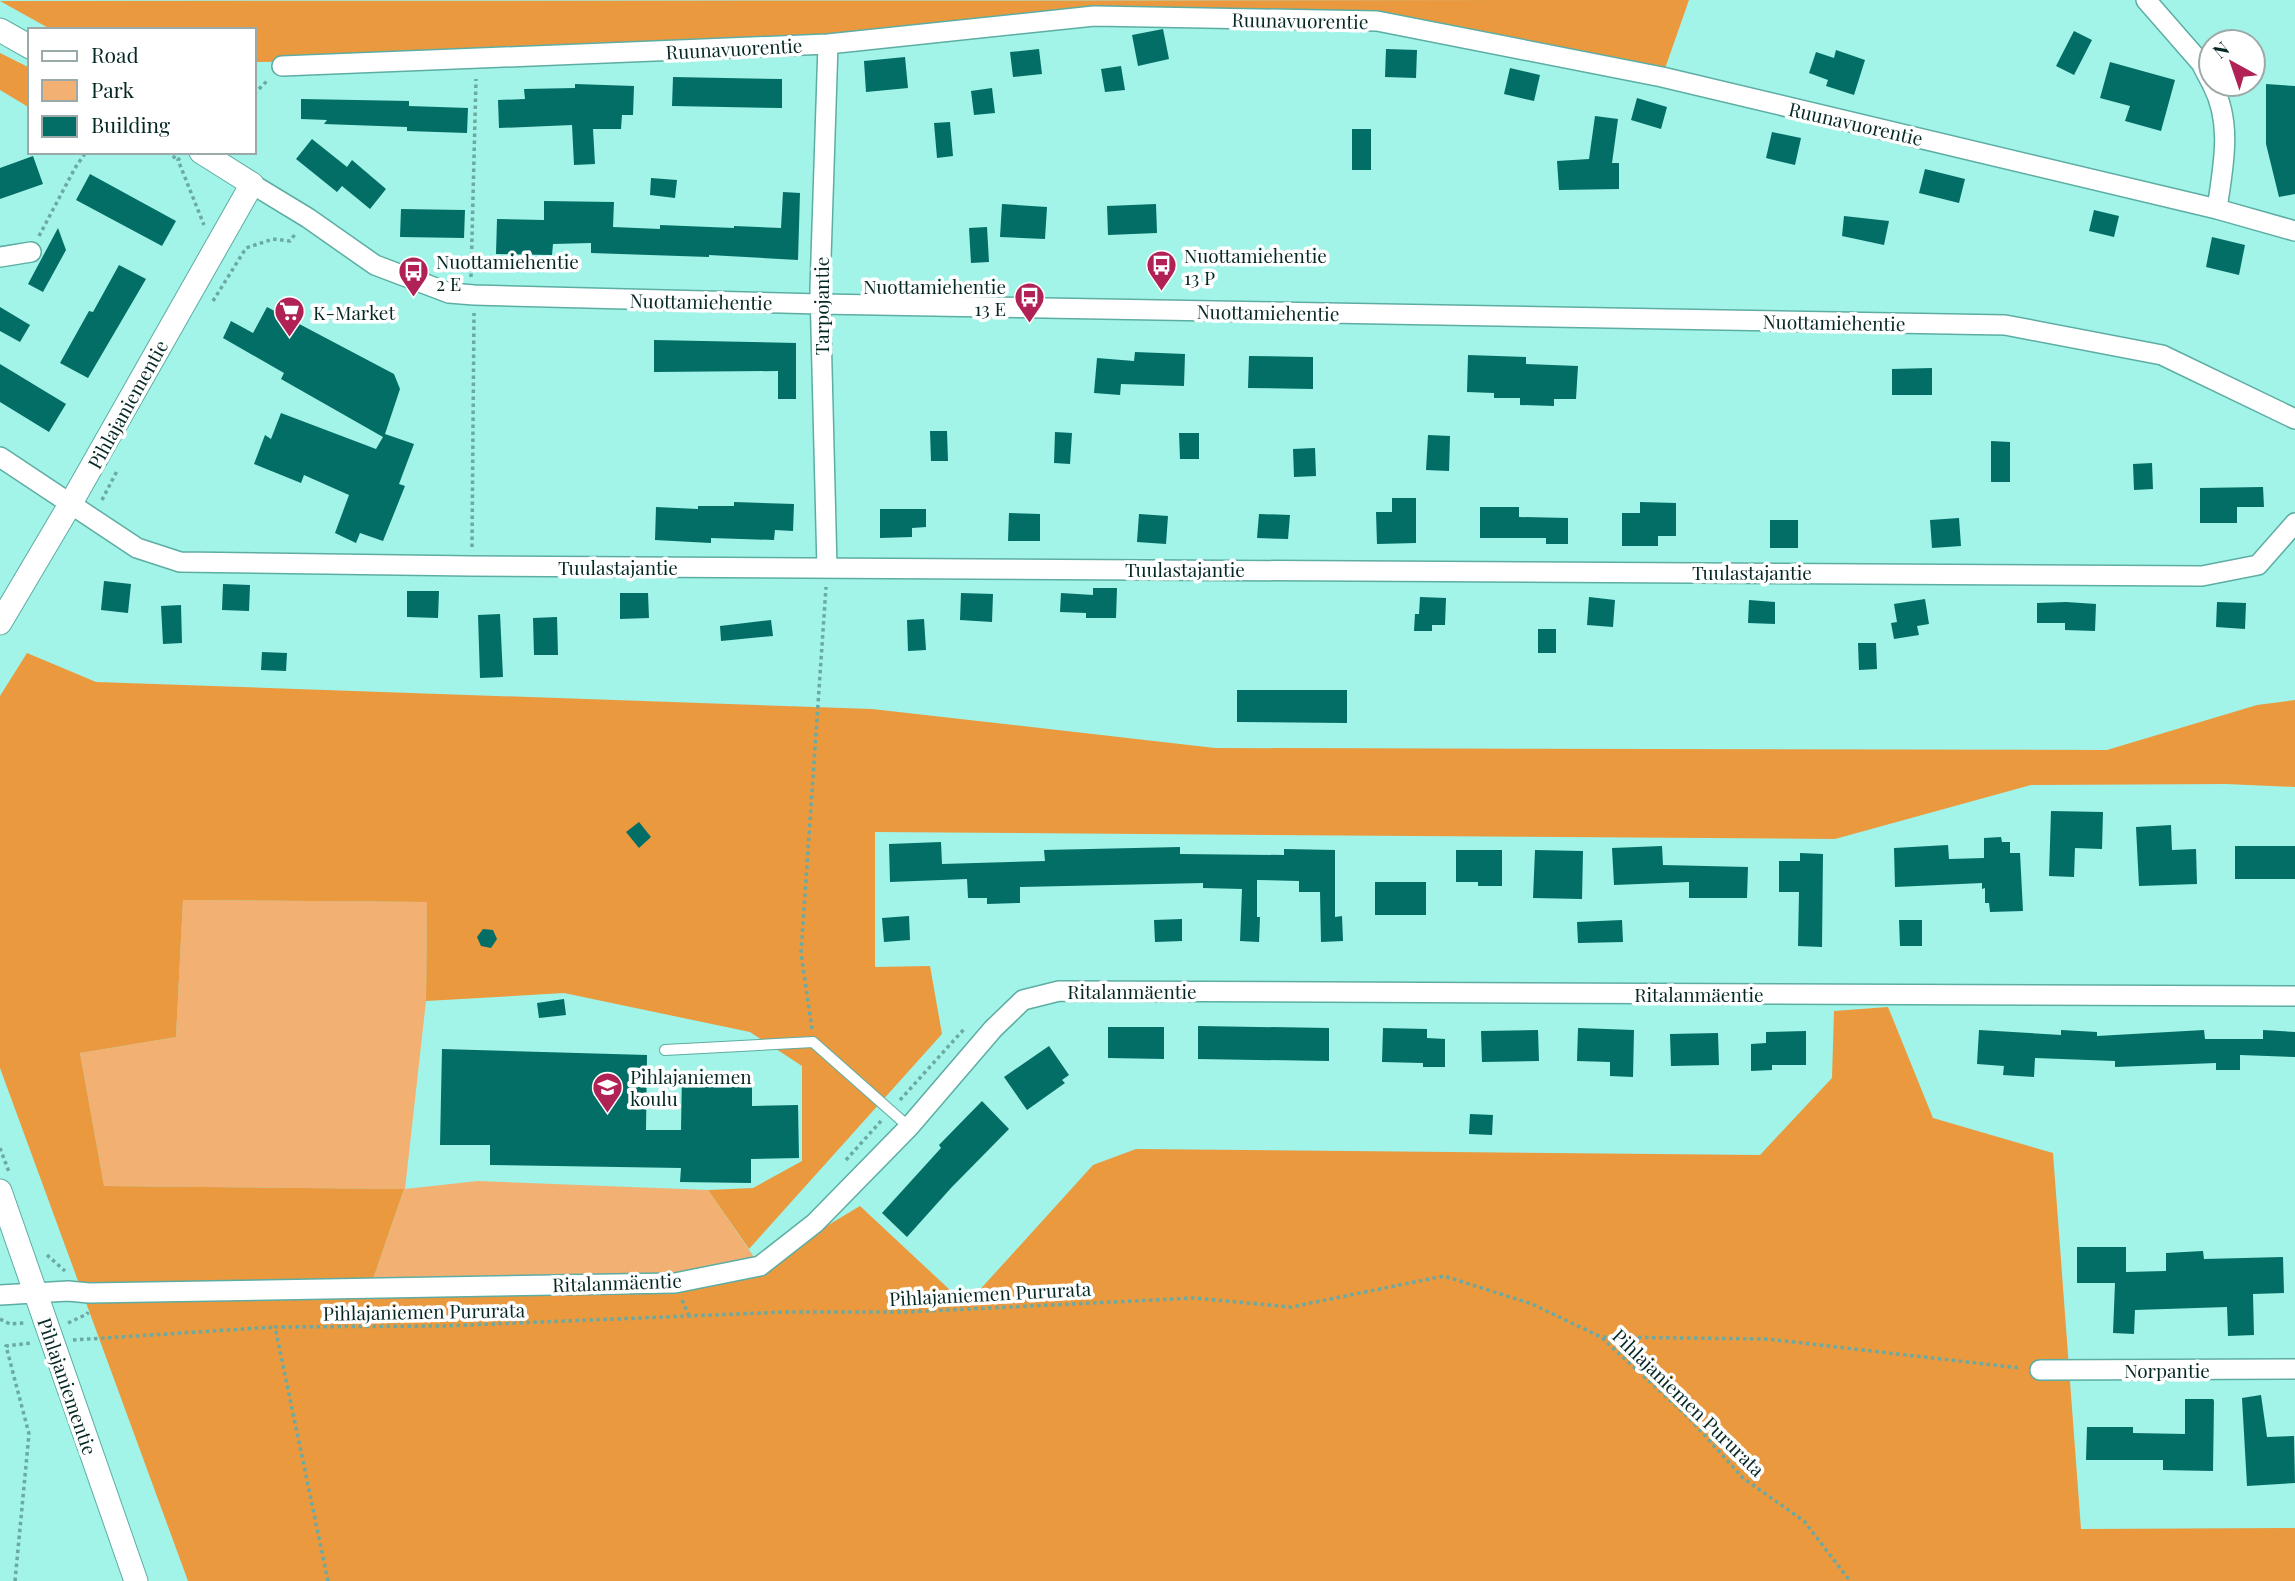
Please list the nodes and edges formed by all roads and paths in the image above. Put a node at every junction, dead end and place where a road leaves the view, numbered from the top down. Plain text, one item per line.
1 (2146, 0) edge
2 (0, 30) edge
3 (828, 44) junction
4 (28, 46) edge
5 (2197, 58) edge
6 (476, 60) junction
7 (282, 66) dead end
8 (2219, 98) edge
9 (85, 154) edge
10 (170, 154) edge
11 (184, 154) edge
12 (204, 154) edge
13 (178, 160) junction
14 (252, 184) junction
15 (2217, 209) junction
16 (308, 218) junction
17 (2295, 231) edge
18 (221, 236) junction
19 (31, 252) joint
20 (0, 257) edge
21 (474, 295) junction
22 (212, 303) dead end
23 (820, 304) junction
24 (2295, 419) edge
25 (0, 457) edge
26 (122, 460) dead end
27 (72, 502) junction
28 (93, 517) junction
29 (2295, 523) edge
30 (471, 566) junction
31 (827, 568) junction
32 (0, 623) edge
33 (2295, 996) edge
34 (965, 1027) dead end
35 (813, 1042) junction
36 (665, 1050) dead end
37 (891, 1110) junction
38 (909, 1128) junction
39 (0, 1148) edge
40 (845, 1161) dead end
41 (7, 1186) edge
42 (43, 1250) dead end
43 (36, 1292) junction
44 (89, 1293) junction
45 (0, 1294) edge
46 (275, 1327) junction
47 (50, 1332) junction
48 (1601, 1337) junction
49 (2295, 1369) edge
50 (2040, 1370) joint
51 (15, 1581) edge
52 (136, 1581) edge
53 (328, 1581) edge
54 (1850, 1581) edge

1 - 5 street
2 - 4 street
3 - 6 street, Ruunavuorentie
3 - 15 street, Ruunavuorentie
3 - 23 street, Tarpojantie
6 - 7 street, Ruunavuorentie
6 - 21 path
8 - 15 street
9 - 19 path
10 - 13 path
11 - 13 path
12 - 14 street
13 - 18 path
14 - 16 street, Nuottamiehentie
14 - 18 street, Pihlajaniementie
15 - 17 street, Ruunavuorentie
16 - 21 street, Nuottamiehentie
16 - 22 path
18 - 27 street, Pihlajaniementie
19 - 20 street
21 - 23 street, Nuottamiehentie
21 - 30 path
23 - 24 street, Nuottamiehentie
23 - 31 street, Tarpojantie
25 - 27 street, Tuulastajantie
26 - 28 path
27 - 28 street, Tuulastajantie
27 - 32 street, Pihlajaniementie
28 - 30 street, Tuulastajantie
29 - 31 street, Tuulastajantie
30 - 31 street, Tuulastajantie
31 - 35 path
33 - 38 street, Ritalanmäentie
34 - 37 path
35 - 36 lane
35 - 37 lane
37 - 38 lane
37 - 40 path
38 - 44 street, Ritalanmäentie
39 - 41 path
41 - 43 street, Pihlajaniementie
42 - 44 path
43 - 44 street, Ritalanmäentie
43 - 45 street, Ritalanmäentie
43 - 47 street, Pihlajaniementie
44 - 47 path
46 - 47 path, Pihlajaniemen Pururata
46 - 48 path, Pihlajaniemen Pururata
46 - 53 path
47 - 51 path
47 - 52 street, Pihlajaniementie
48 - 50 path
48 - 54 path, Pihlajaniemen Pururata
49 - 50 street, Norpantie

